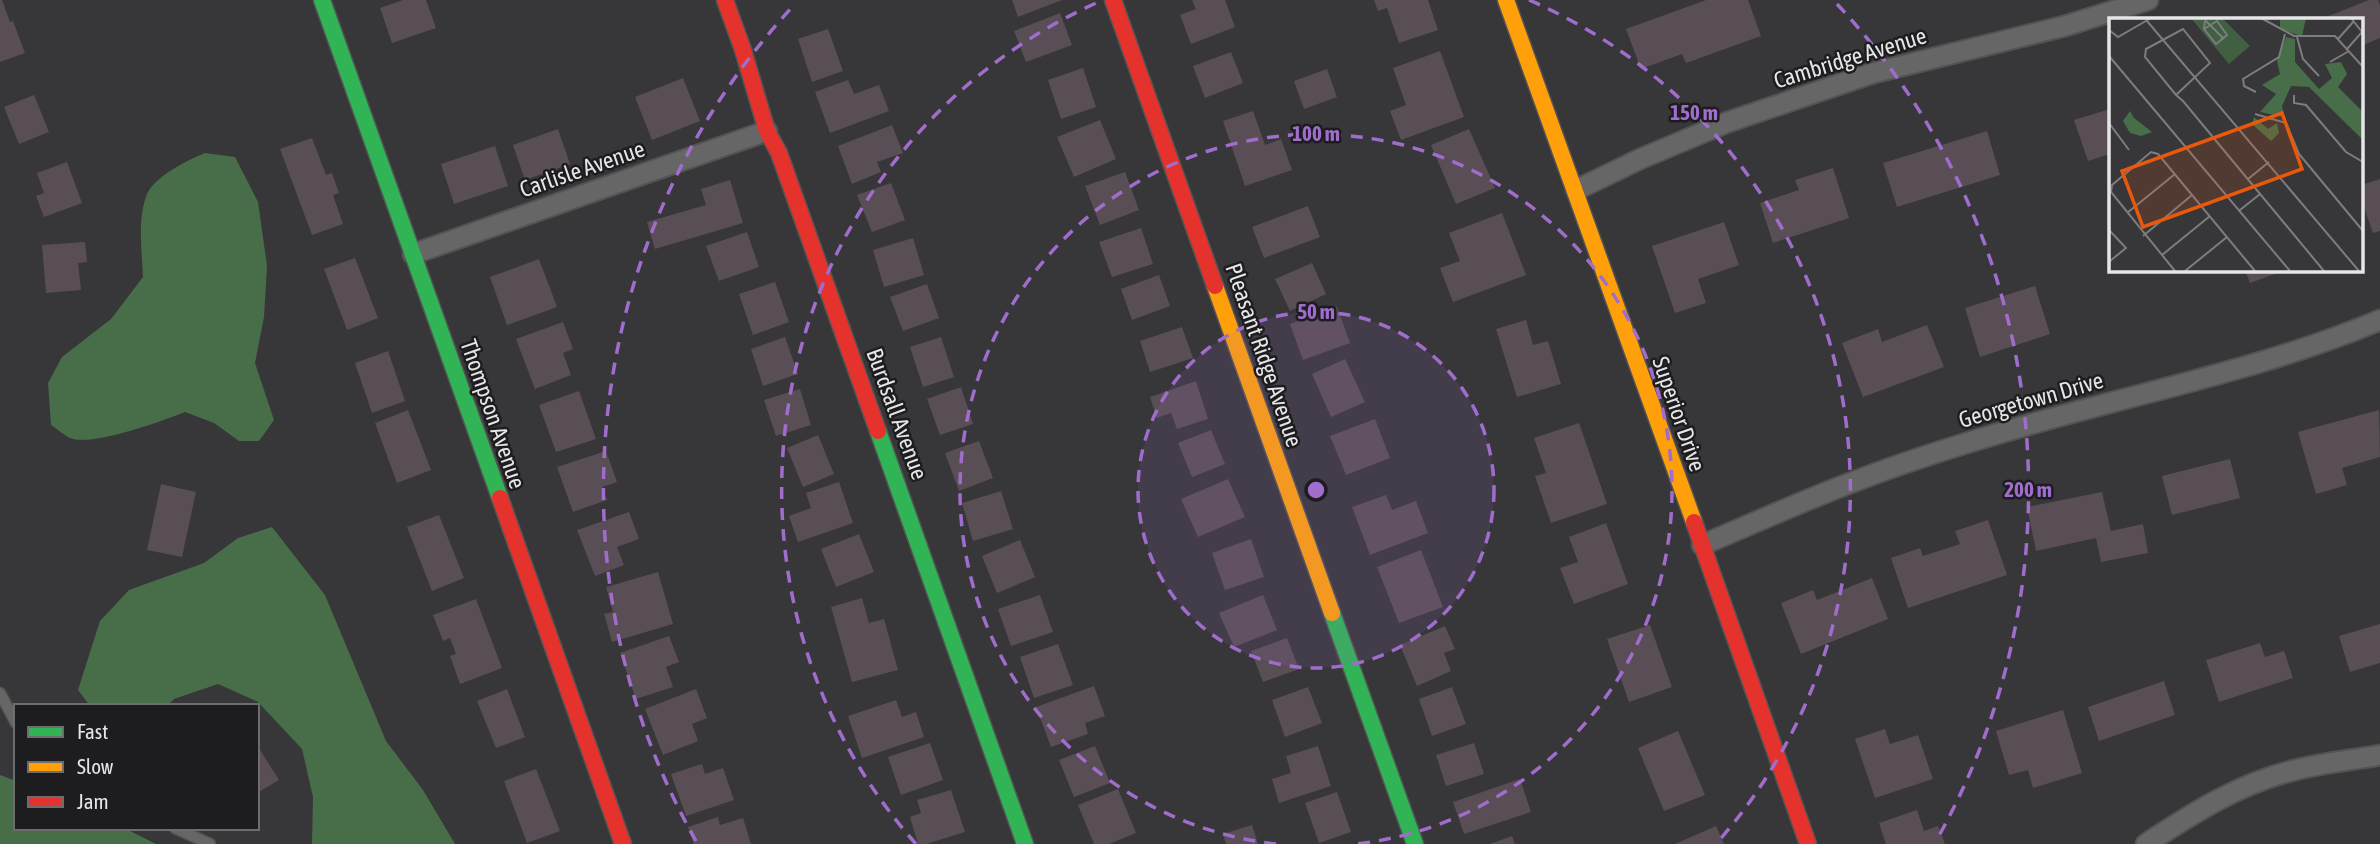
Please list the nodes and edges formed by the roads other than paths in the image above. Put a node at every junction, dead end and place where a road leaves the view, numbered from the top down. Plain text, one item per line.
1 (322, 0) edge
2 (725, 0) edge
3 (1113, 0) edge
4 (1506, 0) edge
5 (2148, 0) edge
6 (767, 131) junction
7 (1576, 190) junction
8 (414, 254) junction
9 (2380, 320) edge
10 (1702, 545) junction
11 (0, 693) edge
12 (14, 719) edge
13 (2380, 755) edge
14 (180, 830) edge
15 (209, 844) edge
16 (622, 844) edge
17 (1026, 844) edge
18 (1415, 844) edge
19 (1808, 844) edge
20 (2146, 844) edge

1 - 8 street, Thompson Avenue
2 - 6 street, Burdsall Avenue
3 - 18 street, Pleasant Ridge Avenue
4 - 7 street, Superior Drive
5 - 7 street, Cambridge Avenue
6 - 8 street, Carlisle Avenue
6 - 17 street, Burdsall Avenue
7 - 10 street, Superior Drive
8 - 16 street, Thompson Avenue
9 - 10 street, Georgetown Drive
10 - 19 street, Superior Drive
11 - 12 lane
13 - 20 street
14 - 15 lane

